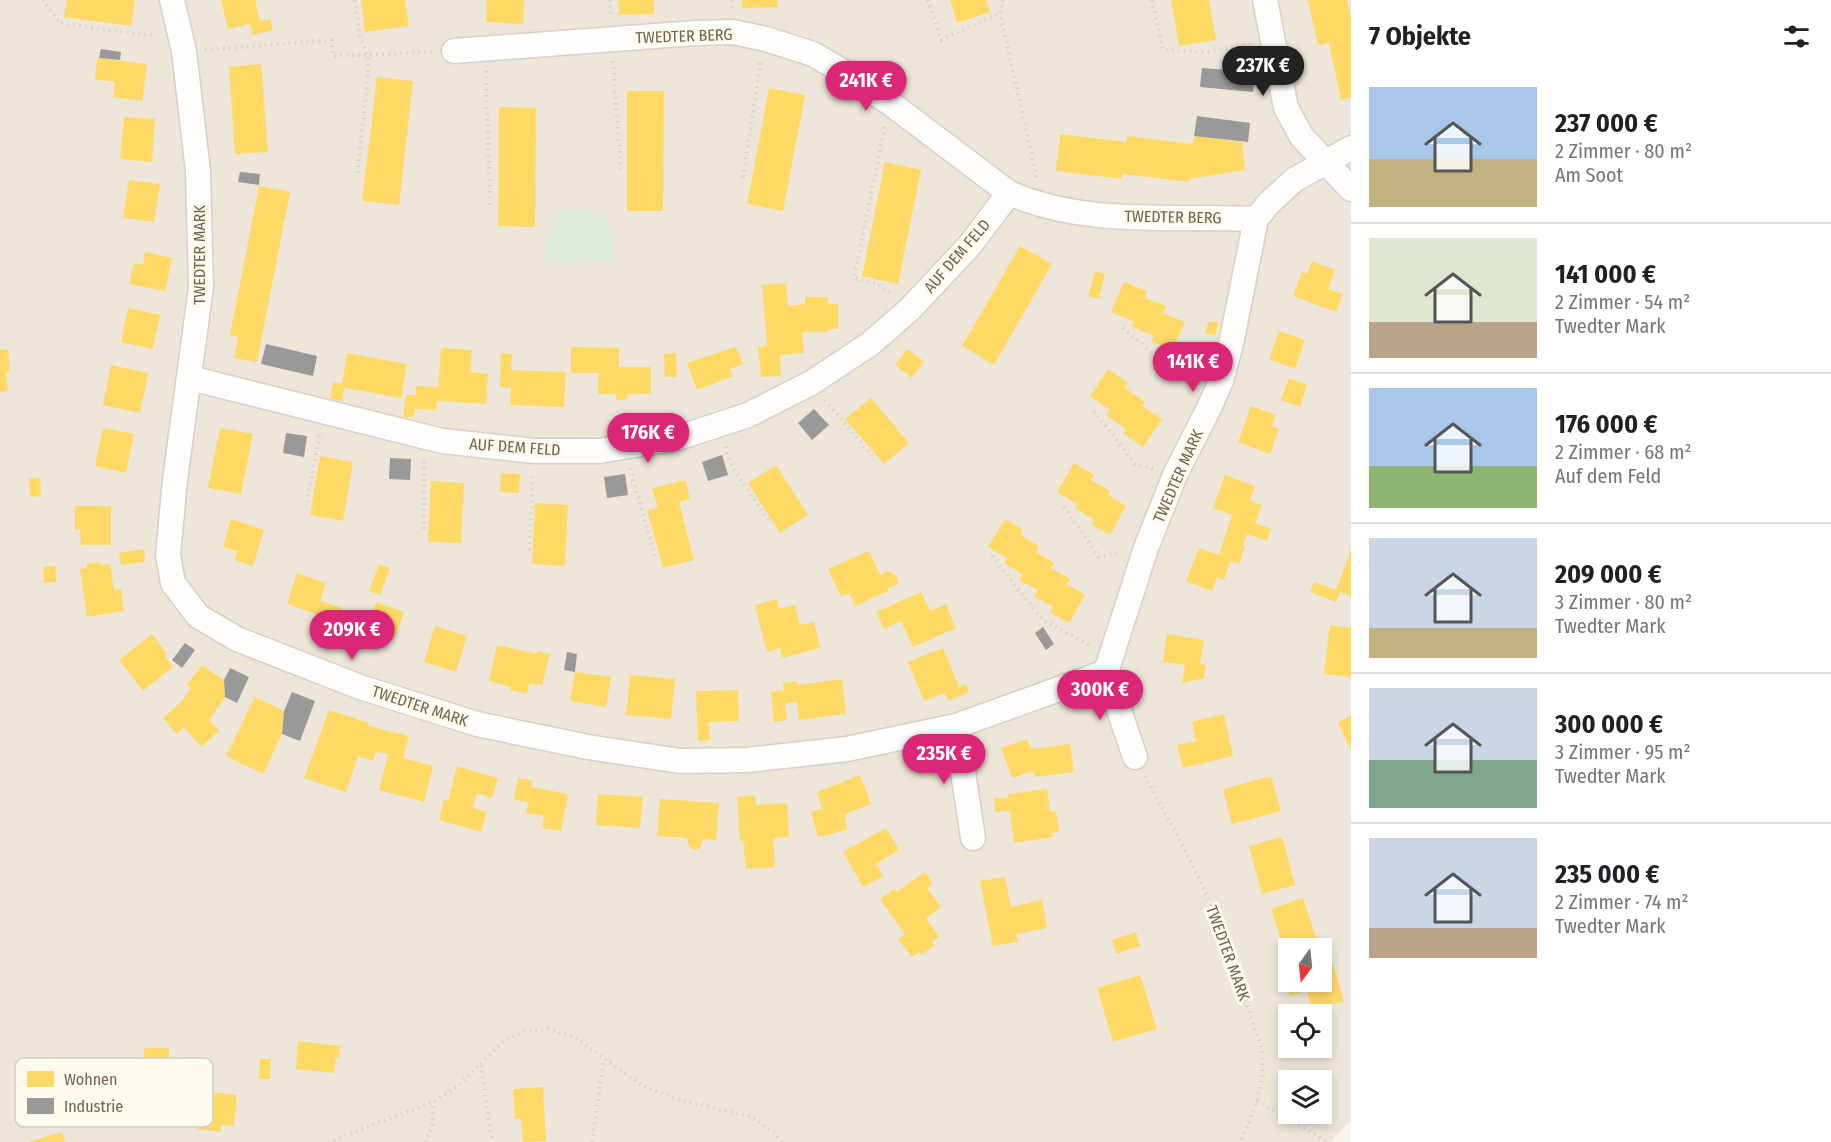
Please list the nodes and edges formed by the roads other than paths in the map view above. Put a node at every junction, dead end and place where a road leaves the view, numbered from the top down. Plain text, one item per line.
1 (172, 0) edge
2 (1265, 0) edge
3 (454, 51) road end
4 (1351, 148) edge
5 (1326, 162) junction
6 (1351, 189) edge
7 (1019, 197) junction
8 (1256, 219) junction
9 (190, 378) junction
10 (1109, 663) junction
11 (956, 726) junction
12 (1135, 757) road end
13 (973, 838) dead end

1 - 9 street, TWEDTER MARK
2 - 5 street
3 - 7 street, TWEDTER BERG
4 - 5 street
5 - 6 street
5 - 8 street
7 - 8 street, TWEDTER BERG
7 - 9 street, AUF DEM FELD
8 - 10 street, TWEDTER MARK
9 - 11 street, TWEDTER MARK
10 - 11 street, TWEDTER MARK
10 - 12 street
11 - 13 street

